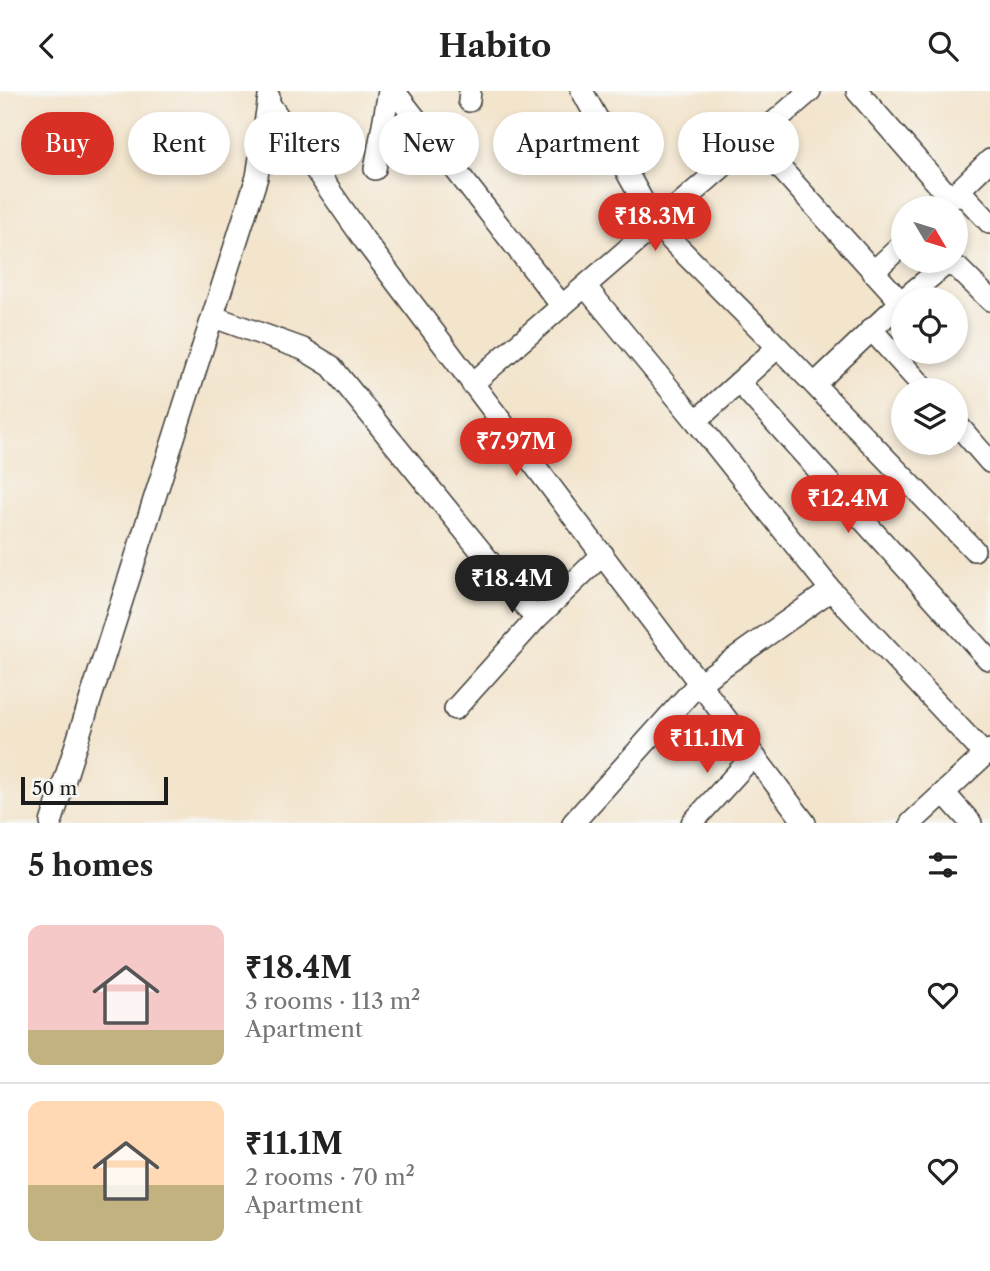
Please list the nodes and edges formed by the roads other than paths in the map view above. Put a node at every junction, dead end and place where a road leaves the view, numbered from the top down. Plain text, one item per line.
1 (391, 91) edge
2 (582, 91) edge
3 (810, 91) edge
4 (857, 91) edge
5 (269, 97) edge
6 (786, 112) edge
7 (990, 160) edge
8 (375, 169) dead end
9 (714, 175) edge
10 (786, 175) edge
11 (948, 196) edge
12 (954, 196) edge
13 (968, 209) edge
14 (990, 223) edge
15 (656, 225) junction
16 (891, 255) edge
17 (873, 272) junction
18 (585, 286) junction
19 (919, 287) edge
20 (891, 289) edge
21 (990, 300) edge
22 (562, 306) junction
23 (891, 311) edge
24 (214, 317) junction
25 (871, 329) junction
26 (778, 347) junction
27 (915, 378) edge
28 (739, 382) junction
29 (816, 383) junction
30 (472, 384) junction
31 (696, 421) junction
32 (968, 437) edge
33 (990, 462) edge
34 (974, 551) dead end
35 (603, 554) junction
36 (831, 590) junction
37 (536, 619) junction
38 (988, 659) dead end
39 (698, 684) junction
40 (454, 709) dead end
41 (988, 753) edge
42 (753, 755) junction
43 (945, 793) junction
44 (51, 823) edge
45 (573, 823) edge
46 (692, 823) edge
47 (805, 823) edge
48 (911, 823) edge
49 (971, 823) edge

1 - 8 street
1 - 22 street
2 - 15 street
3 - 6 street
4 - 11 street
5 - 24 street
5 - 30 street
7 - 12 street
9 - 15 street
10 - 17 street
13 - 14 street
15 - 18 street
15 - 26 street
16 - 17 street
17 - 20 street
18 - 22 street
18 - 31 street
19 - 21 street
22 - 30 street
23 - 25 street
24 - 37 street
24 - 44 street
25 - 27 street
25 - 29 street
26 - 28 street
26 - 29 street
28 - 31 street
28 - 38 street
29 - 34 street
30 - 35 street
31 - 36 street
32 - 33 street
35 - 37 street
35 - 39 street
36 - 39 street
36 - 41 street
37 - 40 street
39 - 42 street
39 - 45 street
41 - 43 street
42 - 46 street
42 - 47 street
43 - 48 street
43 - 49 street

